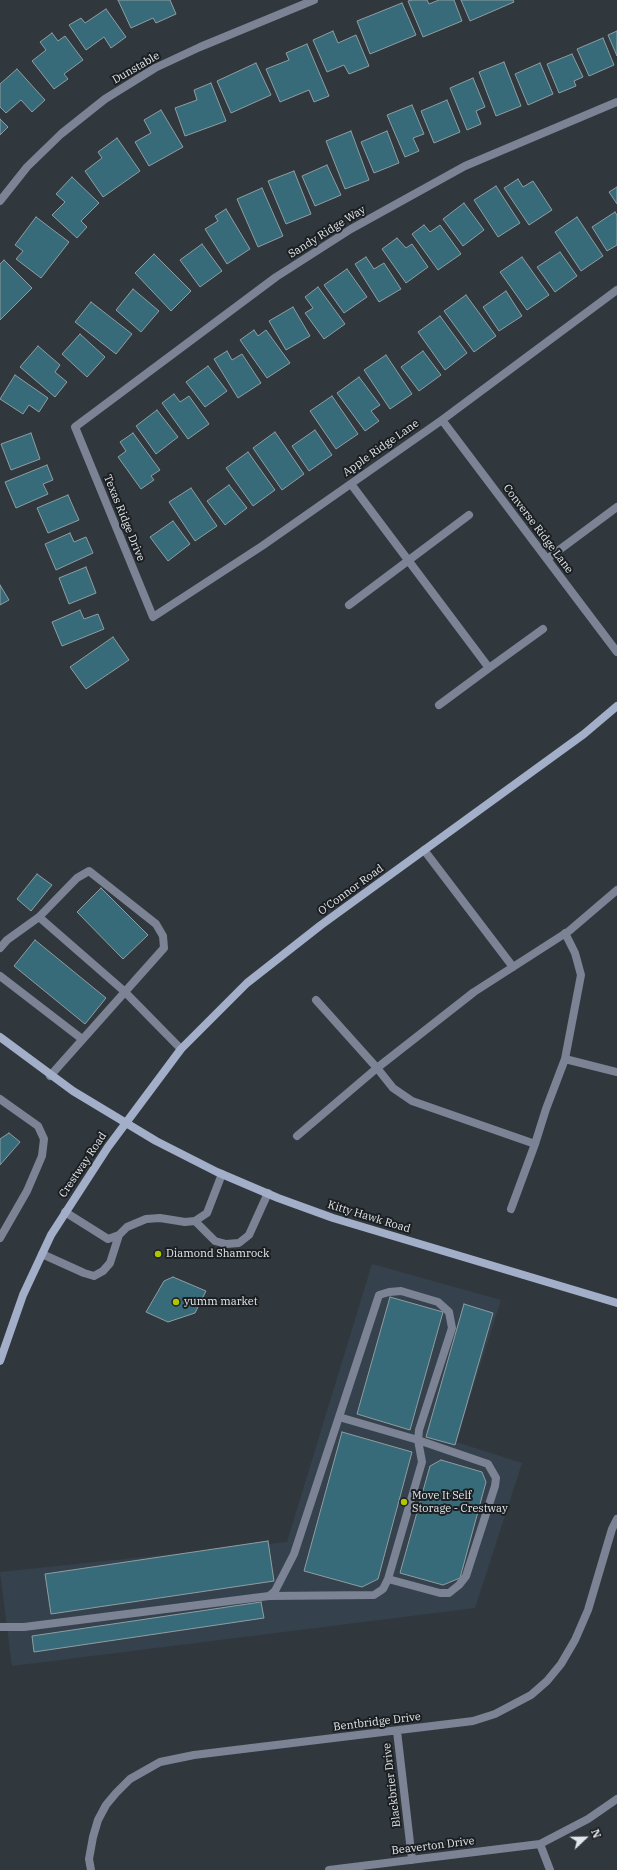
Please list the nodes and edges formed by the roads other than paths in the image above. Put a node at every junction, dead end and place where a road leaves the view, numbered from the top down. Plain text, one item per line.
1 (314, 0) edge
2 (617, 102) edge
3 (0, 201) edge
4 (617, 290) edge
5 (442, 420) junction
6 (75, 427) joint
7 (350, 484) junction
8 (617, 507) edge
9 (469, 515) dead end
10 (408, 560) junction
11 (548, 560) junction
12 (349, 605) dead end
13 (153, 617) joint
14 (543, 629) dead end
15 (617, 652) edge
16 (489, 668) junction
17 (439, 705) dead end
18 (617, 706) edge
19 (424, 850) junction
20 (617, 890) edge
21 (39, 917) junction
22 (565, 933) junction
23 (0, 948) edge
24 (513, 967) junction
25 (0, 976) edge
26 (124, 991) junction
27 (316, 1000) dead end
28 (0, 1037) edge
29 (82, 1039) junction
30 (181, 1049) junction
31 (565, 1059) junction
32 (377, 1068) junction
33 (617, 1072) edge
34 (50, 1076) junction
35 (0, 1099) edge
36 (126, 1122) junction
37 (297, 1136) dead end
38 (535, 1144) junction
39 (222, 1174) junction
40 (268, 1194) junction
41 (512, 1209) dead end
42 (65, 1212) junction
43 (195, 1221) junction
44 (119, 1235) junction
45 (0, 1238) edge
46 (42, 1254) junction
47 (617, 1303) edge
48 (0, 1361) edge
49 (339, 1417) junction
50 (418, 1440) junction
51 (617, 1520) edge
52 (388, 1580) junction
53 (269, 1596) junction
54 (0, 1627) edge
55 (397, 1731) junction
56 (617, 1799) edge
57 (540, 1844) junction
58 (412, 1860) junction
59 (91, 1870) edge
60 (329, 1870) edge
61 (550, 1870) edge

1 - 3 street, Dunstable
2 - 6 street, Sandy Ridge Way
4 - 5 street, Apple Ridge Lane
5 - 7 street, Apple Ridge Lane
5 - 11 street, Converse Ridge Lane
6 - 13 street, Texas Ridge Drive
7 - 10 street
7 - 13 street, Apple Ridge Lane
8 - 11 street
9 - 10 street
10 - 12 street
10 - 16 street
11 - 15 street, Converse Ridge Lane
14 - 16 street
16 - 17 street
18 - 19 main road, O'Connor Road
19 - 24 street
19 - 30 main road, O'Connor Road
20 - 22 street
21 - 23 street
21 - 26 street
21 - 26 street
22 - 24 street
22 - 31 street
24 - 32 street
25 - 29 street
26 - 29 street
26 - 30 street
27 - 32 street
28 - 34 main road
29 - 34 street
30 - 36 main road, O'Connor Road
31 - 33 street
31 - 38 street
32 - 37 street
32 - 38 street
34 - 36 main road
35 - 45 street
36 - 39 main road, Kitty Hawk Road
36 - 42 main road, Crestway Road
38 - 41 street
39 - 40 main road, Kitty Hawk Road
39 - 43 street
40 - 43 street
40 - 47 main road, Kitty Hawk Road
42 - 44 street
42 - 46 main road, Crestway Road
43 - 44 street
44 - 46 street
46 - 48 main road, Crestway Road
49 - 50 street
49 - 50 street
49 - 53 street
50 - 52 street
50 - 52 street
51 - 55 street, Bentbridge Drive
52 - 53 street
53 - 54 street
55 - 58 street, Blackbrier Drive
55 - 59 street, Bentbridge Drive
56 - 57 street, Beaverton Drive
57 - 58 street, Beaverton Drive
57 - 61 street
58 - 60 street, Beaverton Drive

